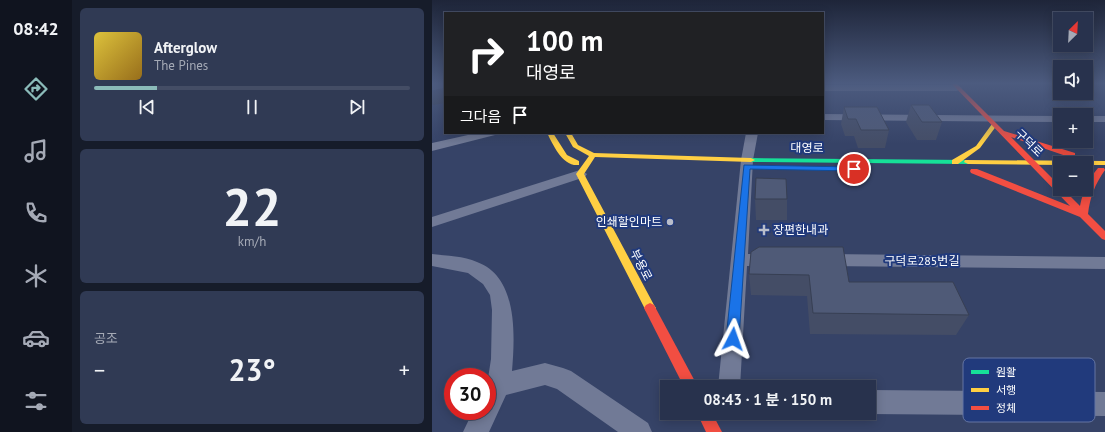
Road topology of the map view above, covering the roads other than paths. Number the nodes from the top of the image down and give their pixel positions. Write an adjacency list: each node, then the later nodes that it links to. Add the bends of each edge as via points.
1 (972, 103): 6 (main road, 구덕로)
2 (824, 118): 6 (street)
3 (1053, 119): 6 (street)
4 (1093, 119): 5 (street)
5 (1105, 119)
6 (991, 122): 7 (main road, 구덕로); 14 (main road, via 981,145 974,152)
7 (1001, 132): 15 (main road, 구덕로); 19 (main road)
8 (487, 134): 12 (street)
9 (551, 134): 20 (main road, via 564,156)
10 (569, 134): 13 (main road, 대영로, via 575,146)
11 (752, 134): 16 (street)
12 (432, 147)
13 (593, 155): 16 (main road, 대영로); 20 (main road)
14 (955, 162): 15 (main road, 대영로); 16 (main road, 대영로)
15 (1032, 162): 19 (main road, 대영로); 23 (main road, 구덕로)
16 (747, 163): 18 (main road, 대영로); 22 (main road, 대영로); 29 (street)
17 (600, 165): 20 (main road)
18 (643, 166)
19 (1103, 167): 21 (main road); 25 (main road, via 1086,191)
20 (584, 169): 26 (street); 33 (main road, 부용로)
21 (1093, 169)
22 (974, 171): 23 (main road, 대영로); 25 (main road)
23 (1042, 172): 24 (main road, 대영로); 25 (main road, 구덕로)
24 (1053, 172)
25 (1083, 215): 27 (main road, 구덕로)
26 (432, 222)
27 (1105, 237)
28 (432, 260): 35 (street, via 473,267 489,279 499,293 502,323)
29 (739, 260): 30 (street); 34 (street)
30 (786, 260)
31 (810, 260): 32 (street, 구덕로285번길)
32 (1105, 263)
33 (688, 380)
34 (730, 380)
35 (499, 385): 36 (street); 45 (street, via 545,374 563,379)
36 (496, 391)
37 (876, 402): 38 (street)
38 (963, 403)
39 (1095, 404): 40 (street)
40 (1105, 404)
41 (482, 420): 44 (street)
42 (708, 420): 46 (main road)
43 (721, 420): 47 (street)
44 (476, 432)
45 (639, 432)
46 (714, 432)
47 (717, 432)

